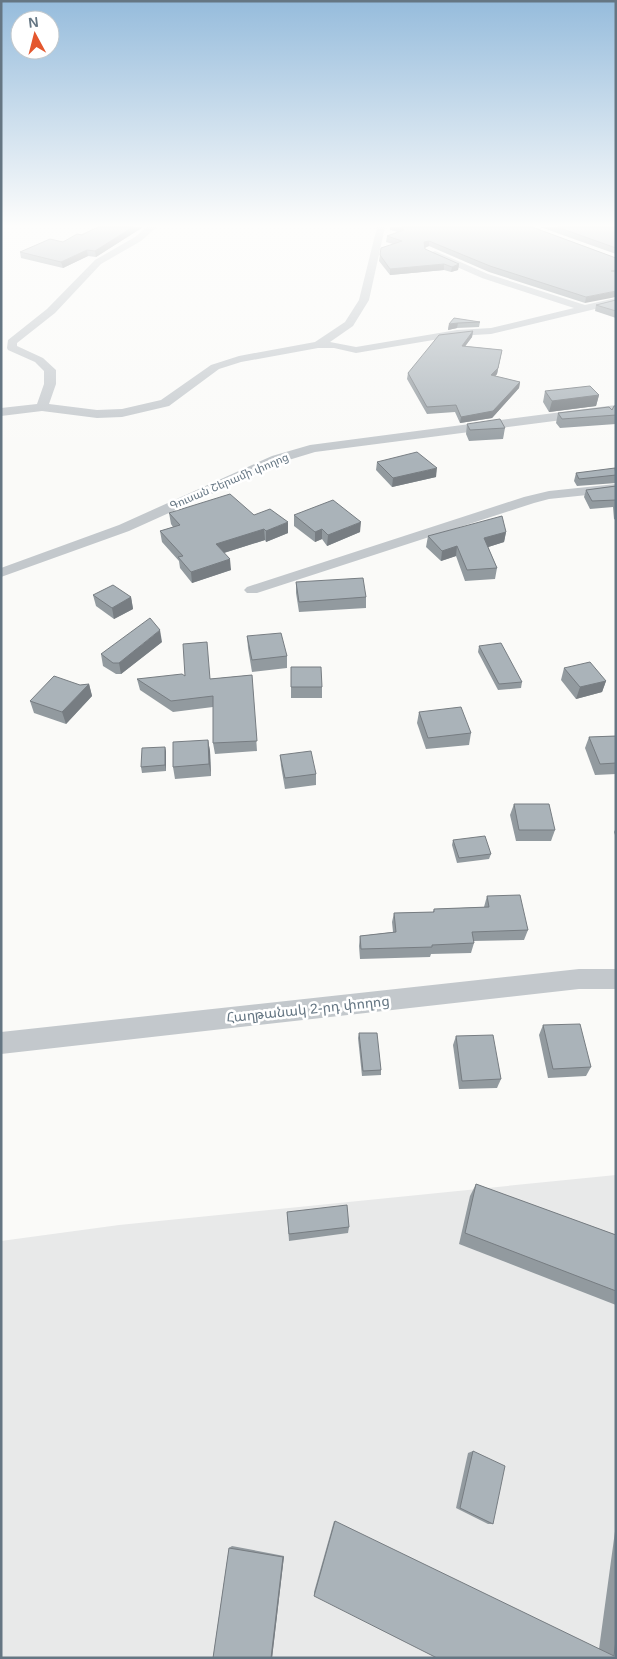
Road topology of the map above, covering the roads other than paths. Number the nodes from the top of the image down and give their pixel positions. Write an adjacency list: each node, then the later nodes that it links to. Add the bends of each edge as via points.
1 (57, 304): 7 (street, via 12,342 12,348 39,360 50,370 50,384)
2 (361, 304): 6 (street, via 349,324)
3 (572, 304): 5 (street)
4 (603, 304): 5 (street)
5 (583, 308): 6 (street, via 492,331 356,350)
6 (318, 345): 7 (street, via 239,359 215,367 165,403 142,410 97,414)
7 (42, 407): 9 (street)
8 (616, 409): 11 (street, Գուսան Շերամի փողոց, via 314,448 277,459 124,528)
9 (1, 412)
10 (616, 488): 12 (street, via 529,500)
11 (1, 573)
12 (252, 590)
13 (616, 979): 14 (street, Հաղթանակ 2-րդ փողոց, via 569,980)
14 (1, 1043)

